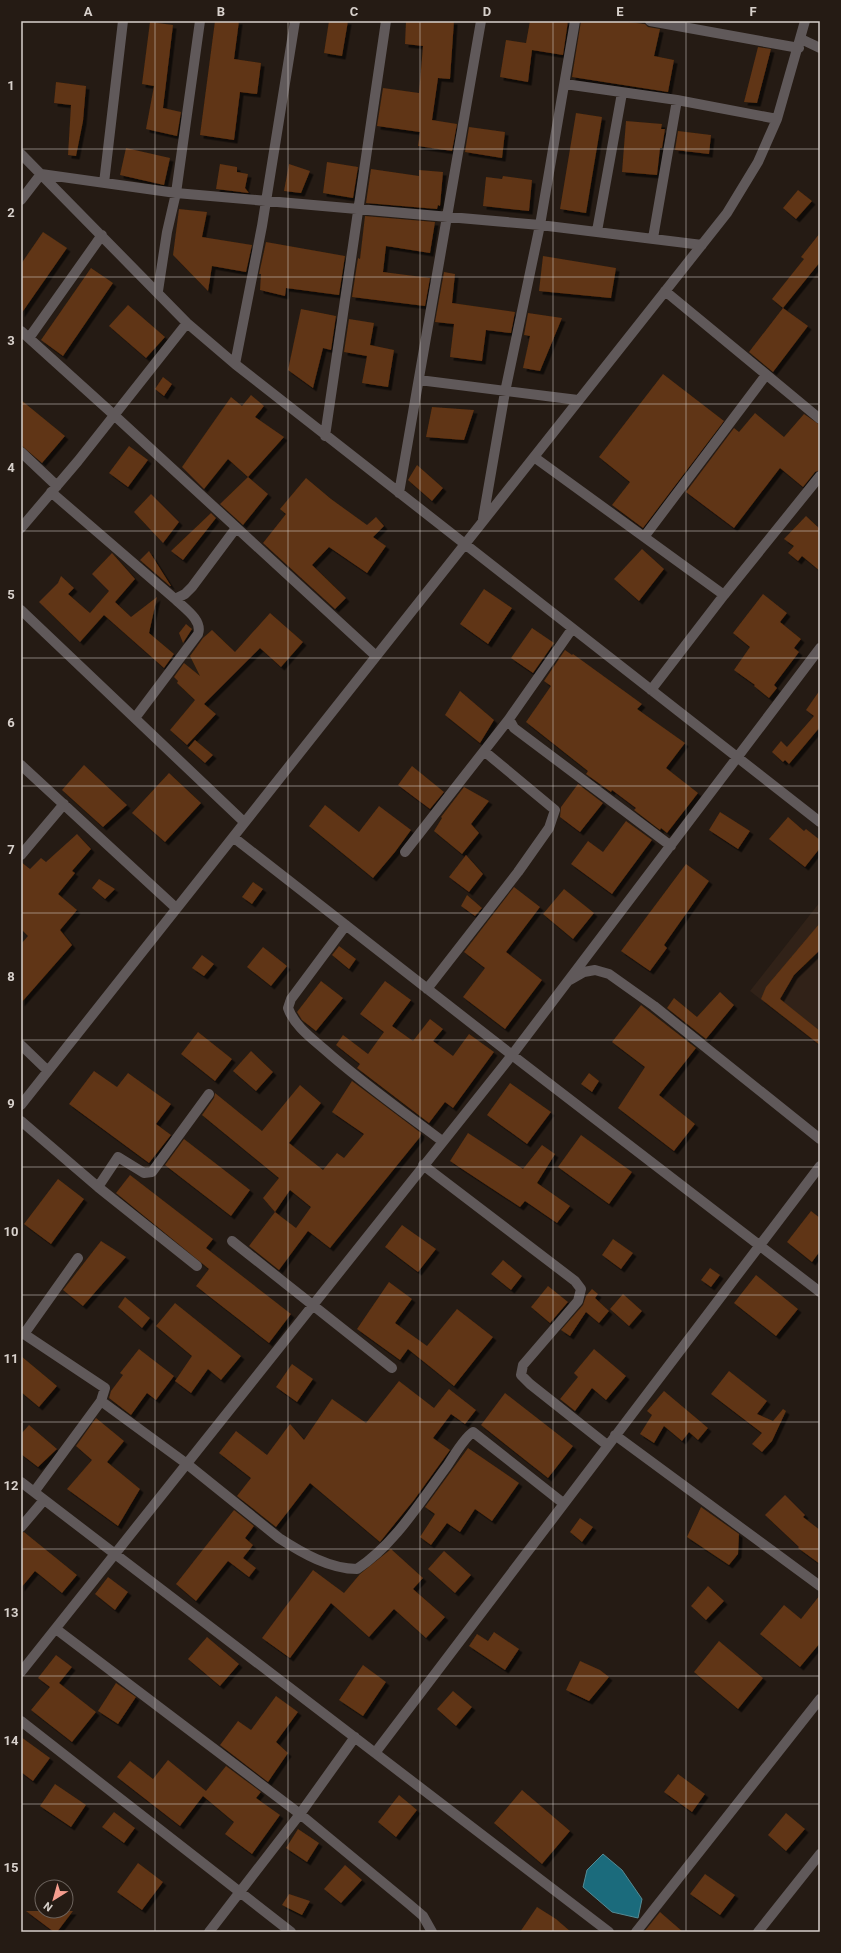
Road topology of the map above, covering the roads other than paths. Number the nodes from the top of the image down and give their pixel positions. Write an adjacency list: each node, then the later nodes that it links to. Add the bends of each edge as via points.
1 (123, 21): 17 (street)
2 (200, 21): 18 (street)
3 (295, 21): 20 (street)
4 (386, 21): 21 (street)
5 (481, 21): 22 (street)
6 (575, 21): 11 (street)
7 (650, 21): 9 (street)
8 (805, 21): 9 (street)
9 (800, 43): 10 (street); 14 (street)
10 (820, 48)
11 (565, 84): 12 (street); 23 (street)
12 (622, 93): 13 (street); 24 (street)
13 (677, 100): 14 (street); 26 (street)
14 (777, 119): 27 (street, via 758,162)
15 (21, 154): 16 (street)
16 (41, 174): 17 (street); 19 (street); 25 (street)
17 (104, 183): 18 (street)
18 (176, 193): 20 (street); 28 (street, via 166,232)
19 (21, 200)
20 (266, 202): 21 (street); 32 (street)
21 (359, 209): 22 (street); 39 (street)
22 (447, 216): 23 (street); 34 (street)
23 (540, 225): 24 (street); 35 (street)
24 (597, 230): 26 (street)
25 (102, 235): 28 (street); 31 (street)
26 (653, 238): 27 (street)
27 (702, 245): 29 (street)
28 (158, 291): 30 (street)
29 (665, 292): 33 (street); 36 (street)
30 (187, 323): 32 (street); 37 (street)
31 (25, 335): 37 (street)
32 (235, 364): 39 (street)
33 (766, 375): 38 (street); 48 (street)
34 (419, 380): 35 (street); 44 (street)
35 (505, 392): 36 (street); 45 (street)
36 (578, 400): 41 (street)
37 (114, 415): 43 (street); 47 (street)
38 (820, 419)
39 (325, 436): 44 (street)
40 (21, 452): 43 (street)
41 (534, 457): 45 (street); 48 (street)
42 (820, 476): 50 (street)
43 (54, 489): 46 (street); 51 (street)
44 (399, 493): 49 (street)
45 (482, 521): 49 (street)
46 (21, 528)
47 (236, 528): 51 (street, via 192,587); 55 (street)
48 (644, 537): 50 (street)
49 (465, 544): 53 (street); 55 (street)
50 (724, 595): 56 (street)
51 (175, 599): 57 (street, via 198,622 198,634)
52 (21, 610): 57 (street)
53 (572, 629): 56 (street); 58 (street)
54 (820, 648): 60 (street)
55 (376, 656): 63 (street)
56 (651, 690): 60 (street)
57 (135, 718): 63 (street)
58 (509, 719): 59 (street); 66 (street, via 514,728)
59 (484, 751): 67 (street); 72 (street, via 555,810 549,828 518,872)
60 (737, 758): 64 (street); 66 (street)
61 (22, 770): 62 (street)
62 (64, 804): 68 (street); 69 (street)
63 (244, 822): 65 (street)
64 (820, 822)
65 (233, 836): 69 (street); 70 (street)
66 (671, 846): 71 (street)
67 (405, 852)
68 (21, 855)
69 (176, 908): 75 (street)
70 (346, 925): 72 (street); 80 (street, via 291,999 288,1008 291,1016 307,1034 351,1073)
71 (563, 986): 74 (street); 79 (street, via 584,972 595,970 609,974 654,1006)
72 (427, 989): 74 (street)
73 (21, 1045): 75 (street)
74 (512, 1055): 80 (street); 85 (street)
75 (48, 1071): 77 (street)
76 (209, 1094): 83 (street, via 152,1172 144,1173 118,1157)
77 (21, 1105)
78 (21, 1120): 83 (street)
79 (820, 1139)
80 (442, 1141): 81 (street)
81 (423, 1165): 89 (street); 94 (street, via 575,1281 581,1289 578,1301 523,1365 521,1375)
82 (820, 1166): 85 (street)
83 (98, 1187): 87 (street)
84 (232, 1241): 89 (street)
85 (760, 1245): 88 (street); 93 (street)
86 (78, 1258): 90 (street)
87 (197, 1266)
88 (820, 1292)
89 (313, 1305): 91 (street); 95 (street)
90 (23, 1333): 92 (street, via 105,1388)
91 (392, 1368)
92 (101, 1401): 95 (street); 97 (street)
93 (615, 1435): 94 (street); 102 (street)
94 (607, 1446): 99 (street)
95 (187, 1464): 99 (street, via 280,1538 313,1556 346,1569 357,1569 368,1562 392,1538 473,1432); 101 (street)
96 (21, 1482): 97 (street)
97 (34, 1492): 98 (street)
98 (44, 1500): 100 (street); 101 (street)
99 (563, 1503): 108 (street)
100 (21, 1527)
101 (115, 1554): 103 (street); 107 (street)
102 (820, 1586)
103 (56, 1629): 104 (street); 109 (street)
104 (21, 1672)
105 (820, 1699): 116 (street)
106 (21, 1721): 111 (street)
107 (355, 1737): 108 (street); 109 (street)
108 (375, 1753): 115 (street)
109 (300, 1814): 111 (street); 114 (street, via 410,1904 423,1916)
110 (820, 1854): 117 (street)
111 (239, 1892): 112 (street); 113 (street)
112 (209, 1932)
113 (291, 1932)
114 (432, 1932)
115 (609, 1932)
116 (636, 1932)
117 (758, 1932)

